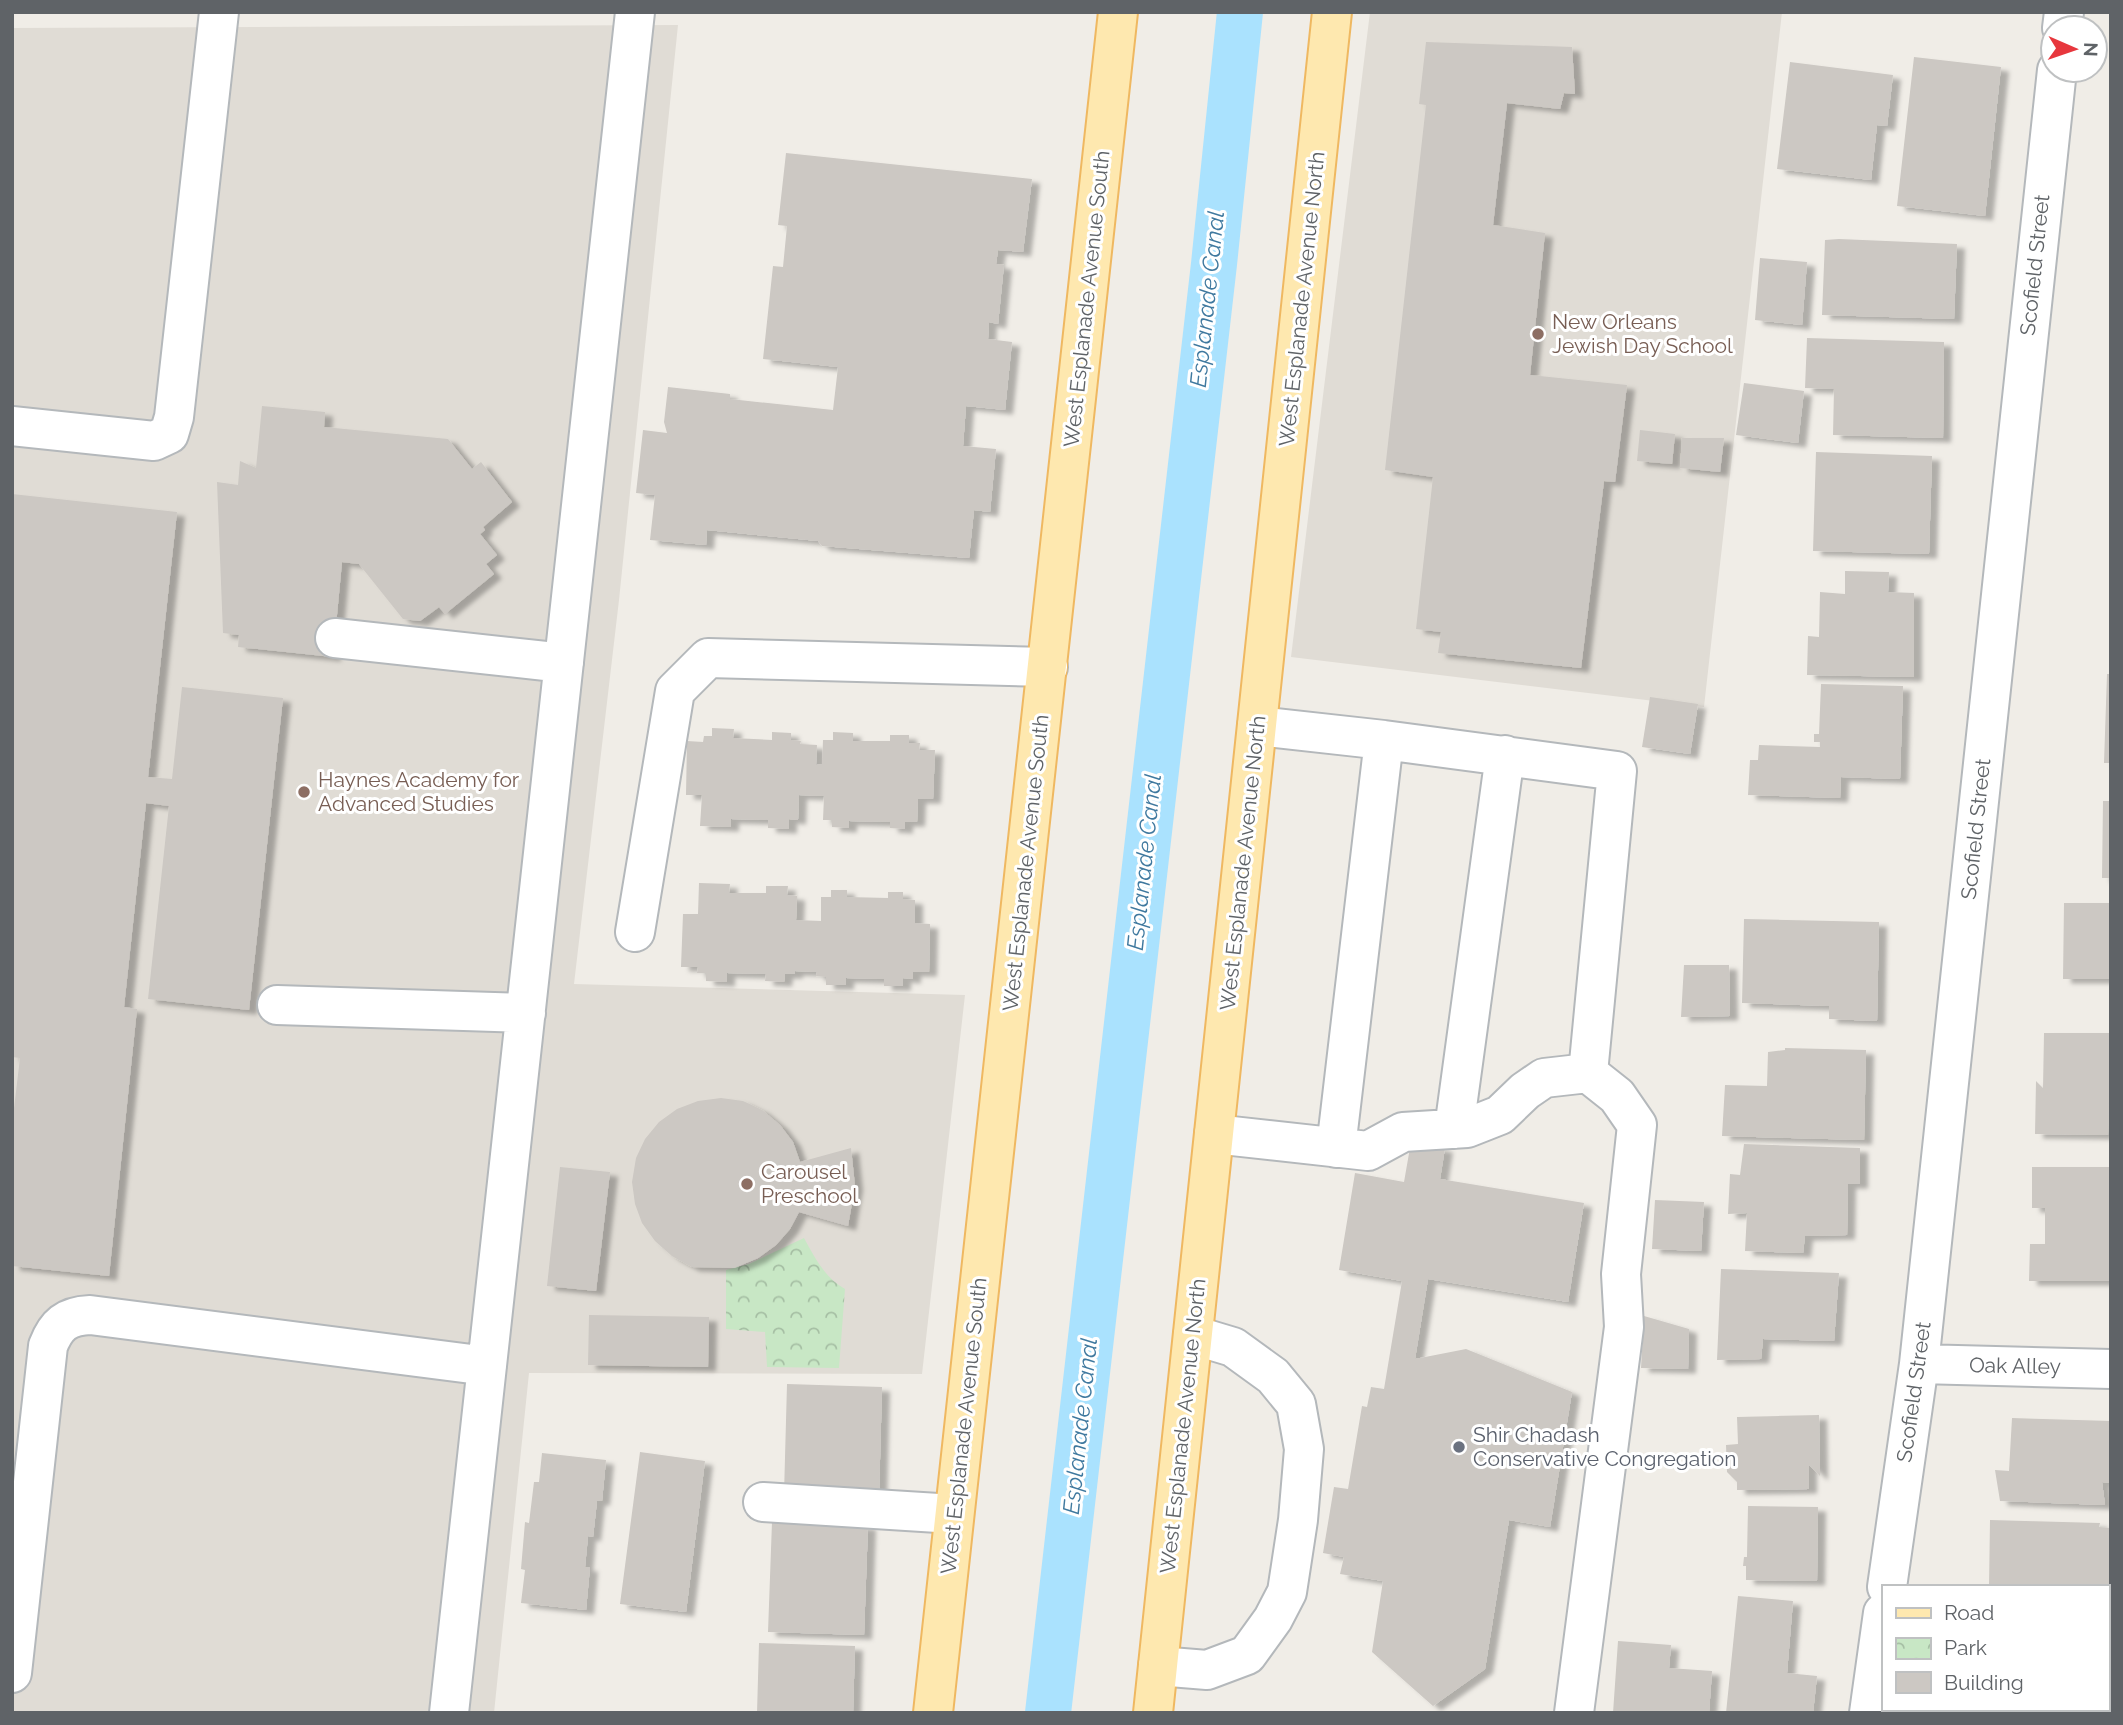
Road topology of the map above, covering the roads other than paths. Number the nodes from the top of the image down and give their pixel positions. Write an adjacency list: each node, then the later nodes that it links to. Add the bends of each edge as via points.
1 (219, 12): 6 (street, via 169,434 154,441)
2 (635, 12): 8 (street)
3 (1118, 12): 9 (main road, West Esplanade Avenue South)
4 (1332, 12): 10 (main road, West Esplanade Avenue North)
5 (2056, 84): 21 (street, Scofield Street)
6 (12, 426)
7 (335, 638): 8 (street)
8 (564, 663): 15 (street)
9 (1048, 667): 13 (street, via 708,658 675,691); 25 (main road, West Esplanade Avenue South)
10 (1257, 726): 11 (street); 18 (main road, West Esplanade Avenue North)
11 (1384, 740): 12 (street); 19 (street)
12 (1505, 755): 16 (street, via 1617,771); 17 (street)
13 (635, 933)
14 (277, 1004): 15 (street)
15 (526, 1013): 22 (street)
16 (1588, 1073): 17 (street, via 1544,1078 1500,1115); 33 (street, via 1617,1096 1637,1125 1621,1274 1624,1328)
17 (1454, 1129): 19 (street, via 1403,1132 1368,1151)
18 (1214, 1134): 19 (street); 20 (main road, West Esplanade Avenue North)
19 (1336, 1148)
20 (1193, 1335): 28 (main road, West Esplanade Avenue North); 28 (street, via 1233,1347 1273,1376 1296,1404 1304,1449 1298,1520 1287,1592 1247,1655 1207,1670)
21 (1919, 1364): 23 (street, Oak Alley); 26 (street, Scofield Street)
22 (487, 1366): 29 (street, via 90,1315 65,1319 48,1346); 30 (street)
23 (2111, 1369)
24 (763, 1502): 25 (street)
25 (954, 1514): 31 (main road, West Esplanade Avenue South)
26 (1887, 1585)
27 (1882, 1620): 34 (street)
28 (1158, 1665): 32 (main road, West Esplanade Avenue North)
29 (12, 1673)
30 (449, 1713)
31 (933, 1713)
32 (1153, 1713)
33 (1574, 1713)
34 (1869, 1713)

